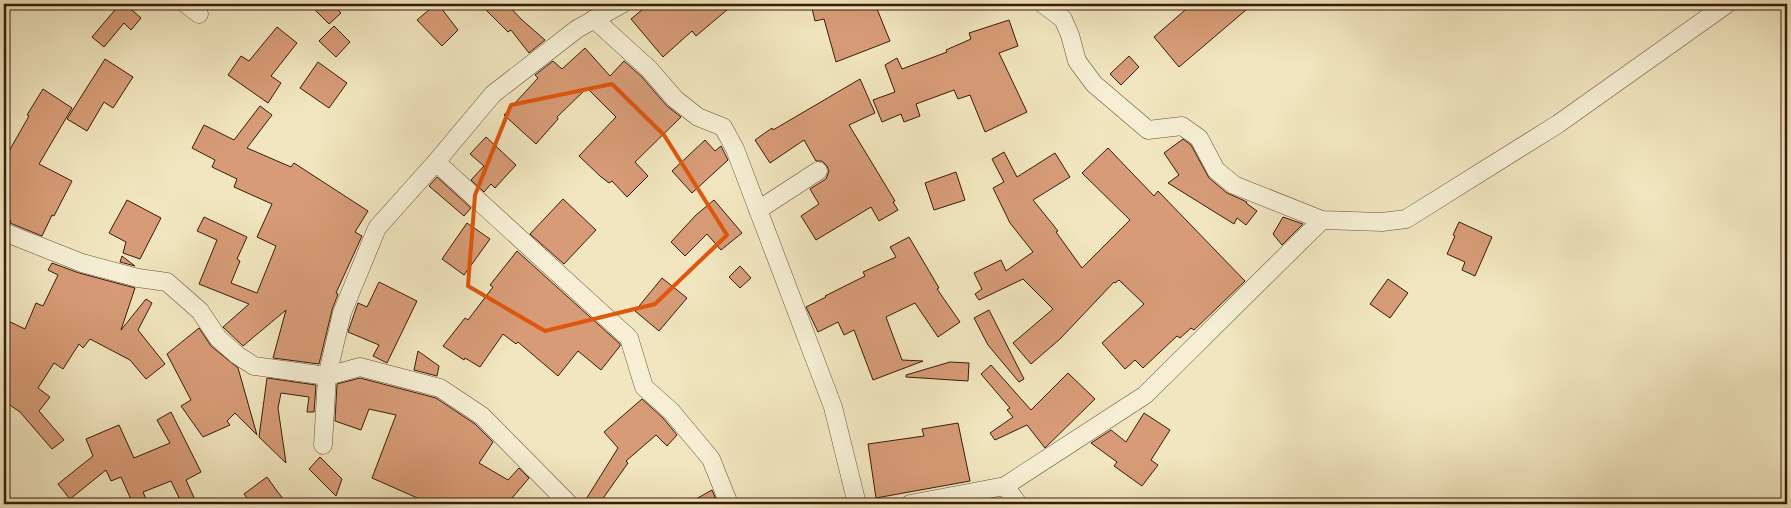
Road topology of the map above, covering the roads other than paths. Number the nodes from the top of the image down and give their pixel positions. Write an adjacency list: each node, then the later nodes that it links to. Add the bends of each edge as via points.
1 (622, 4): 4 (street)
2 (1043, 4): 8 (street, via 1063,19 1077,61 1094,84 1148,130 1182,126 1199,138 1216,170 1234,185)
3 (1727, 4): 8 (street, via 1558,124 1406,219 1382,222)
4 (594, 19): 5 (street, via 577,28 493,94); 7 (street, via 649,69 675,99 698,117 723,127 736,149)
5 (436, 162): 10 (street, via 377,228 342,313); 14 (street, via 630,338 644,387 671,412 711,459)
6 (818, 171): 7 (street)
7 (758, 210): 15 (street, via 834,407)
8 (1322, 220): 12 (street, via 1145,395)
9 (4, 232): 10 (street, via 82,263 167,282 200,311 218,338 237,356 254,366)
10 (327, 376): 11 (street); 13 (street, via 360,367 440,388 482,416)
11 (323, 445)
12 (1005, 486): 16 (street); 17 (street)
13 (569, 504)
14 (729, 504)
15 (857, 504)
16 (910, 504)
17 (1018, 504)

